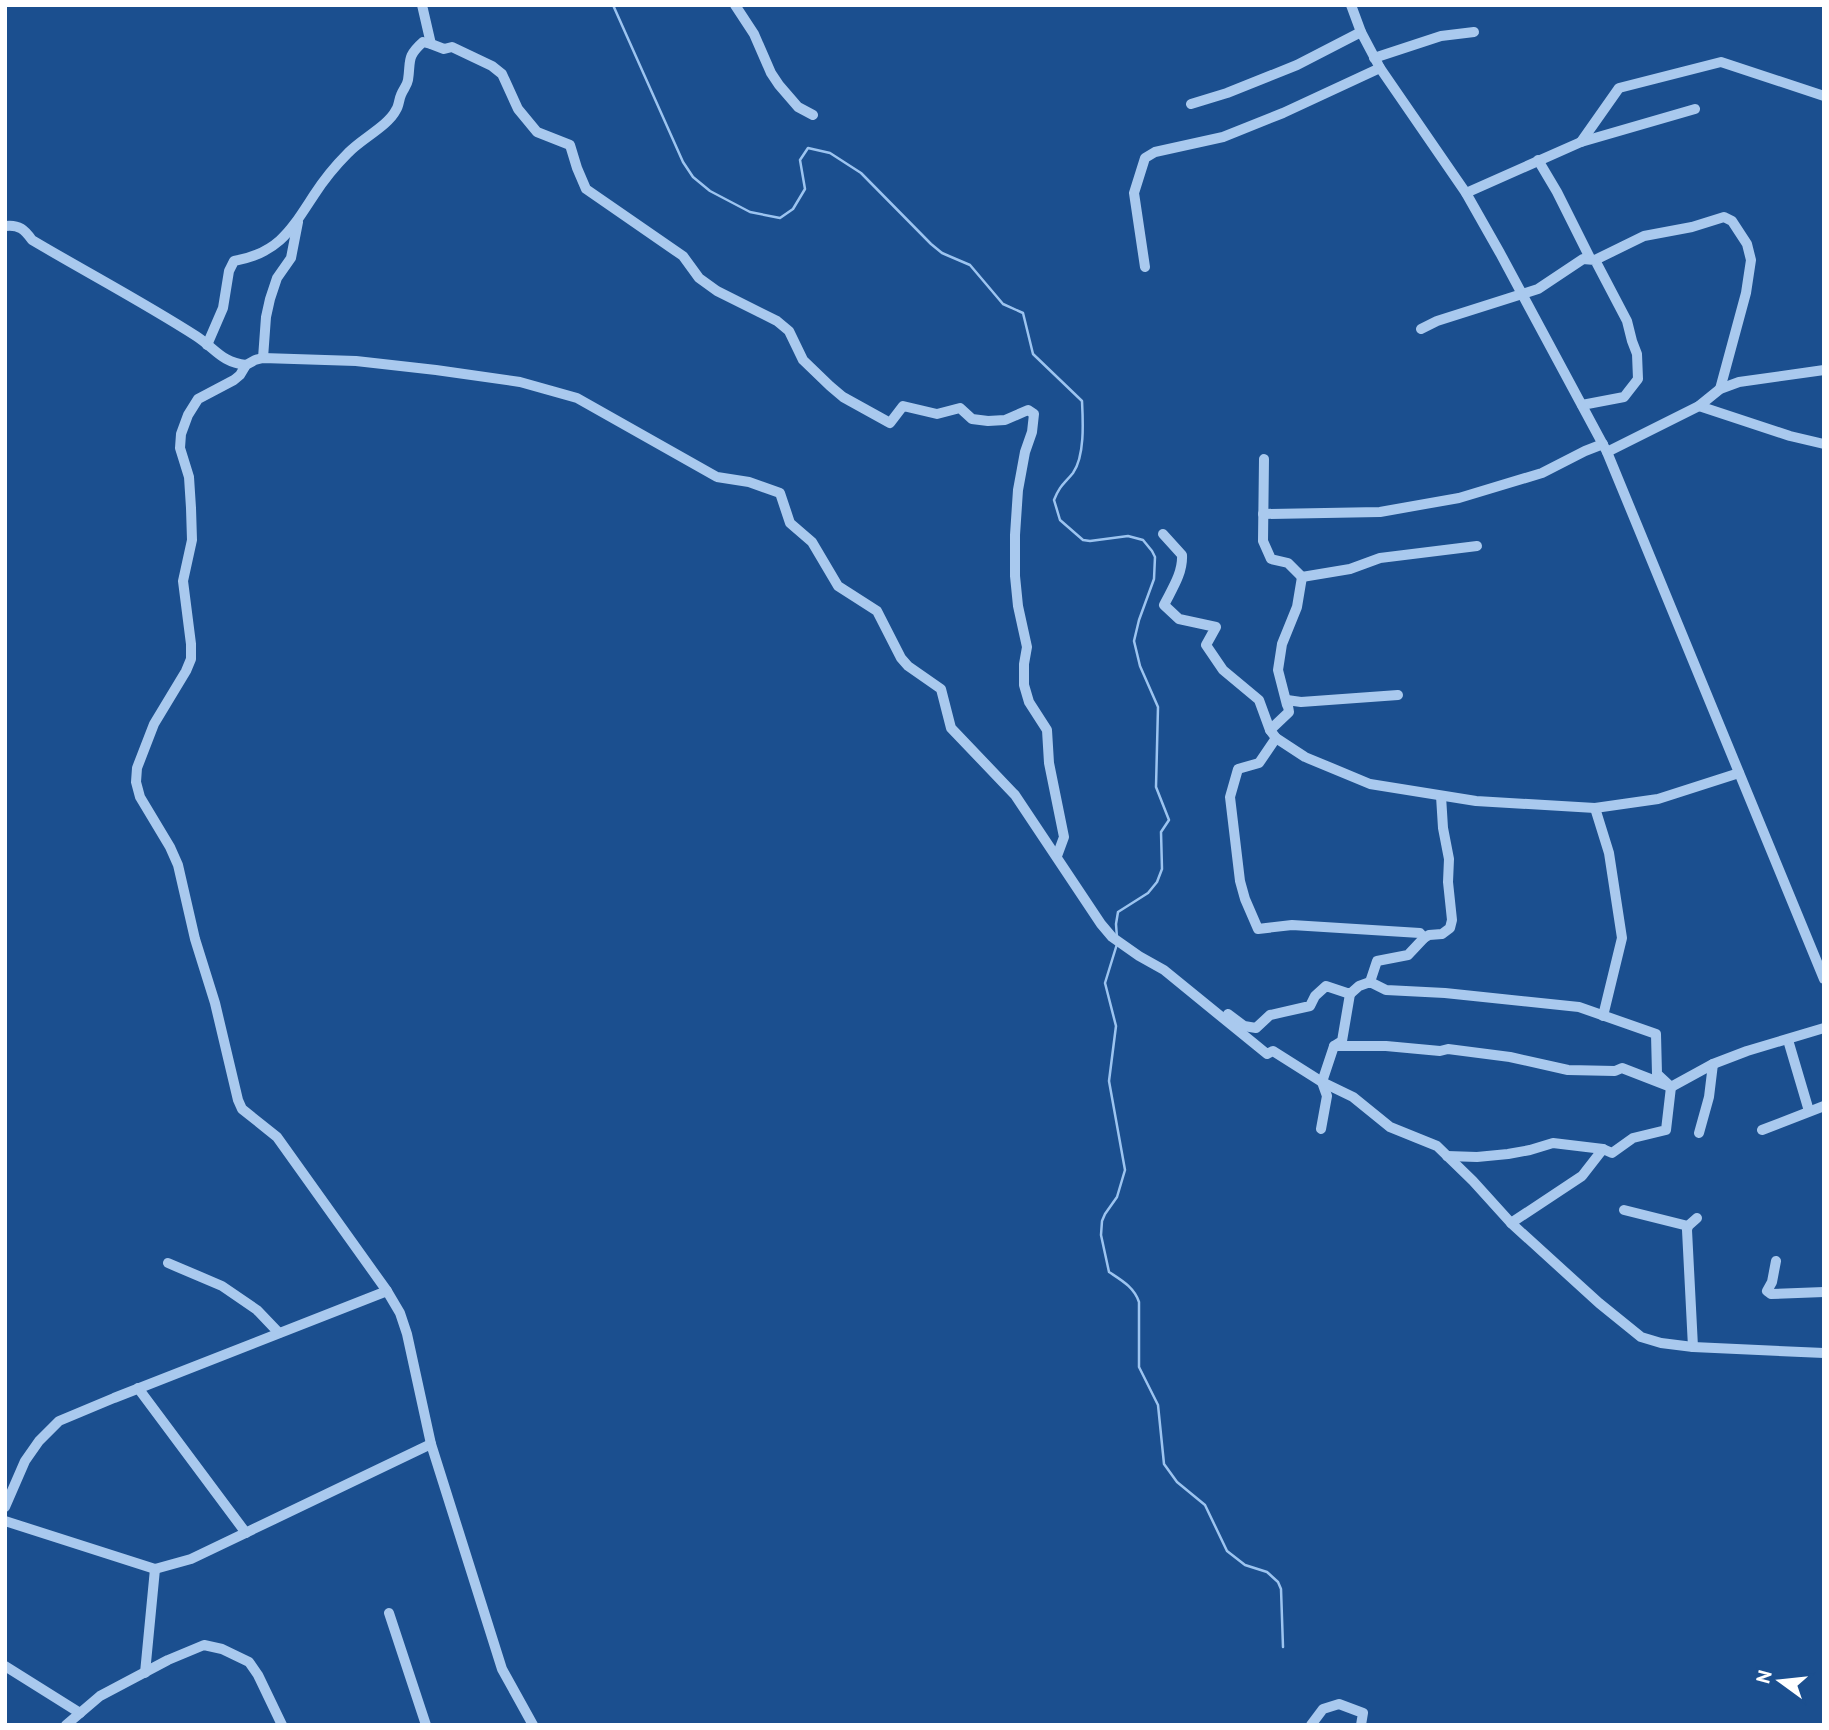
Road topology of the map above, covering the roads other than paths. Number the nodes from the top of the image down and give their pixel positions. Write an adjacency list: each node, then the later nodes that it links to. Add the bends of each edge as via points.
1 (422, 5): 6 (street)
2 (735, 5): 12 (street, via 779,85 798,107)
3 (1351, 5): 4 (street)
4 (1361, 32): 7 (street); 10 (street, via 1297,65)
5 (1474, 32): 7 (street, via 1441,36)
6 (431, 44): 16 (street, via 423,42 408,62 408,83 396,111 348,153); 42 (street, via 452,47 492,66 537,132 570,145 586,189 683,256 698,278 777,321 789,331 803,360 843,397 890,423 903,406 937,414 960,408 972,419 988,421 1005,420 1028,410 1034,415 1018,489 1015,576 1027,647 1024,685 1047,730 1064,837)
7 (1374, 58): 8 (street)
8 (1380, 68): 15 (street); 19 (street, via 1242,130 1146,158 1134,193)
9 (1824, 96): 13 (street, via 1721,62 1619,88)
10 (1191, 104)
11 (1695, 109): 13 (street)
12 (813, 115)
13 (1581, 142): 14 (street)
14 (1538, 160): 15 (street); 18 (street)
15 (1466, 193): 20 (street)
16 (298, 221): 22 (street, via 266,252 234,261 223,308); 23 (street, via 291,258 270,299)
17 (5, 226): 22 (street, via 25,230 32,240)
18 (1592, 259): 20 (street, via 1583,259 1538,289); 26 (street, via 1644,236 1724,217 1732,221 1751,260); 27 (street, via 1627,321 1637,354 1638,379 1624,397)
19 (1145, 267)
20 (1521, 293): 21 (street); 27 (street)
21 (1421, 329)
22 (207, 345): 24 (street, via 232,363)
23 (263, 358): 24 (street); 42 (street, via 356,361 520,382 577,398 718,477 780,493 790,523 812,542 838,586 877,611 901,658 941,689 951,728 1015,795)
24 (246, 365): 68 (street, via 234,380 198,399 181,434 191,508 183,590 191,659 155,724 136,782 178,866 242,1109 277,1137)
25 (1824, 370): 26 (street)
26 (1720, 389): 28 (street)
27 (1582, 405): 30 (street)
28 (1699, 406): 29 (street); 30 (street)
29 (1824, 444)
30 (1605, 448): 32 (street, via 1585,451 1542,473 1459,498 1380,512); 39 (street)
31 (1264, 459): 32 (street)
32 (1263, 514): 35 (street, via 1263,541 1271,559 1288,563)
33 (1163, 534): 38 (street, via 1182,555 1164,605 1179,619 1216,627 1206,645 1223,670 1259,700)
34 (1477, 546): 35 (street, via 1380,558 1350,569)
35 (1302, 577): 37 (street, via 1278,670)
36 (1398, 695): 37 (street, via 1287,700)
37 (1289, 712): 38 (street)
38 (1273, 734): 40 (street, via 1305,757 1370,784); 43 (street, via 1259,763 1238,769 1230,797 1240,881 1258,929 1292,925 1420,933)
39 (1739, 773): 41 (street, via 1658,799); 44 (street)
40 (1441, 796): 41 (street); 43 (street, via 1452,920 1448,931)
41 (1595, 808): 48 (street, via 1609,853 1622,938)
42 (1057, 856): 47 (street, via 1112,937)
43 (1424, 938): 45 (street, via 1408,956 1377,961)
44 (1824, 979)
45 (1370, 982): 46 (street); 48 (street, via 1386,990 1579,1007)
46 (1350, 994): 47 (street, via 1326,986 1310,1006 1270,1015 1256,1028); 51 (street, via 1342,1041)
47 (1206, 1004): 53 (street, via 1267,1054 1273,1051)
48 (1602, 1016): 54 (street, via 1656,1034 1657,1074)
49 (1824, 1028): 50 (street)
50 (1788, 1040): 52 (street); 56 (street)
51 (1334, 1046): 53 (street); 54 (street, via 1448,1049 1510,1056 1569,1070 1622,1068)
52 (1713, 1064): 54 (street); 59 (street)
53 (1322, 1082): 57 (street, via 1327,1096); 61 (street, via 1353,1097 1390,1127 1437,1146)
54 (1671, 1087): 60 (street, via 1666,1130 1633,1138 1612,1153)
55 (1824, 1105): 56 (street)
56 (1809, 1111): 58 (street)
57 (1321, 1129)
58 (1762, 1130)
59 (1699, 1133)
60 (1603, 1149): 61 (street, via 1553,1143 1508,1154); 64 (street, via 1582,1176)
61 (1447, 1156): 64 (street)
62 (1624, 1210): 65 (street)
63 (1697, 1217): 65 (street)
64 (1511, 1223): 71 (street, via 1641,1337)
65 (1688, 1227): 71 (street)
66 (1776, 1261): 69 (street, via 1767,1291 1771,1294)
67 (168, 1263): 70 (street, via 222,1286 257,1310)
68 (387, 1291): 70 (street); 74 (street, via 407,1334)
69 (1824, 1292)
70 (279, 1333): 73 (street)
71 (1693, 1347): 72 (street)
72 (1824, 1353)
73 (138, 1388): 75 (street, via 59,1421 25,1461); 77 (street)
74 (431, 1444): 77 (street); 86 (street, via 502,1669)
75 (5, 1507)
76 (5, 1521): 78 (street)
77 (246, 1533): 78 (street, via 191,1559)
78 (155, 1569): 81 (street)
79 (389, 1613): 85 (street)
80 (5, 1666): 82 (street)
81 (145, 1672): 82 (street, via 100,1696); 84 (street, via 204,1645 222,1649 249,1662)
82 (80, 1713): 83 (street)
83 (66, 1725)
84 (282, 1725)
85 (426, 1725)
86 (533, 1725)
87 (1311, 1725): 88 (street, via 1323,1709 1339,1704 1363,1713)
88 (1360, 1725)

